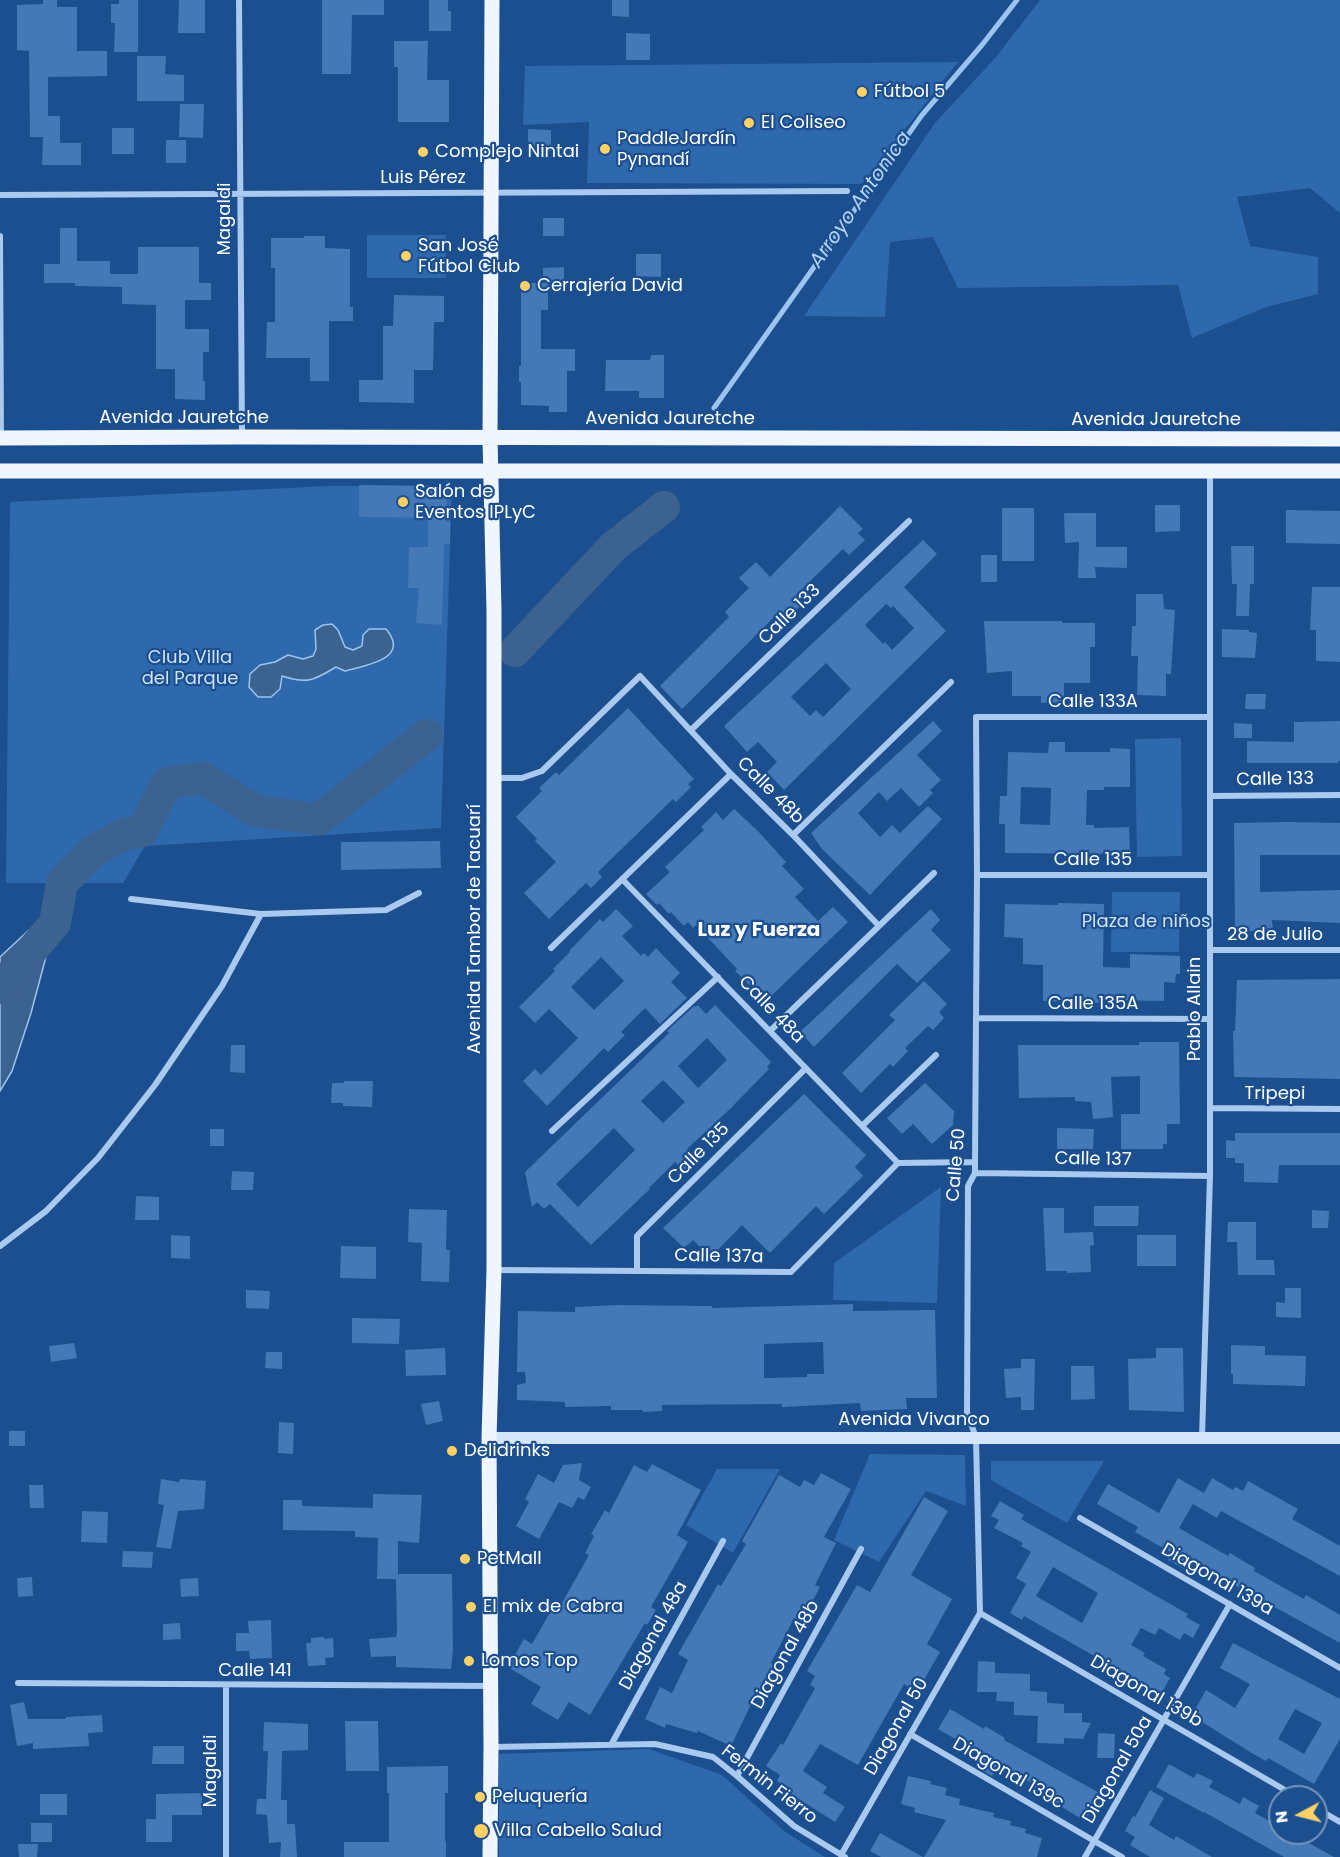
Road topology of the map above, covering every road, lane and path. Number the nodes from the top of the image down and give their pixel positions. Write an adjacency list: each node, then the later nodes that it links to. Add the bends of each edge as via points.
1 (239, 0): 5 (street, Magaldi)
2 (492, 0): 4 (main road, Avenida Tambor de Tacuarí)
3 (847, 190): 4 (street, Luis Pérez)
4 (491, 192): 5 (street, Luis Pérez); 10 (main road, Avenida Tambor de Tacuarí)
5 (240, 194): 6 (street, Luis Pérez); 8 (street, Magaldi)
6 (0, 195)
7 (0, 236): 9 (street)
8 (242, 437): 9 (main road, Avenida Jauretche); 10 (main road, Avenida Jauretche)
9 (1, 438)
10 (490, 438): 11 (main road, Avenida Jauretche); 15 (main road, Avenida Tambor de Tacuarí)
11 (1340, 439)
12 (0, 471): 15 (main road)
13 (1210, 471): 14 (main road); 15 (main road); 19 (street, Pablo Allain)
14 (1340, 471)
15 (491, 472): 22 (main road, Avenida Tambor de Tacuarí)
16 (909, 521): 20 (street, Calle 133)
17 (951, 682): 25 (street)
18 (976, 717): 19 (street, Calle 133A); 27 (street, Calle 50)
19 (1210, 717): 24 (street, Pablo Allain)
20 (691, 730): 21 (street, Calle 48b); 22 (street, Calle 48b, via 640,676 542,771 522,778)
21 (731, 774): 25 (street, Calle 48b); 29 (street)
22 (494, 778): 52 (main road, Avenida Tambor de Tacuarí)
23 (1340, 795): 24 (street, Calle 133)
24 (1210, 796): 28 (street, Pablo Allain)
25 (793, 835): 33 (street, Calle 48b)
26 (934, 873): 33 (street)
27 (977, 875): 28 (street, Calle 135); 38 (street, Calle 50)
28 (1210, 875): 35 (street, Pablo Allain)
29 (622, 879): 34 (street); 37 (street, Calle 48a)
30 (419, 893): 32 (street, via 386,910)
31 (131, 899): 32 (street)
32 (261, 914): 51 (street, via 222,986 155,1085 98,1158 46,1211)
33 (879, 926): 40 (street)
34 (551, 948)
35 (1210, 950): 36 (street, 28 de Julio); 39 (street, Pablo Allain)
36 (1340, 950)
37 (718, 976): 40 (street, Calle 48a); 46 (street)
38 (976, 1018): 39 (street, Calle 135A); 47 (street, Calle 50)
39 (1210, 1019): 43 (street, Pablo Allain)
40 (770, 1031): 42 (street, Calle 48a)
41 (936, 1055): 45 (street)
42 (806, 1068): 45 (street, Calle 48a); 53 (street, Calle 135, via 637,1236)
43 (1210, 1108): 44 (street, Tripepi); 50 (street, Pablo Allain)
44 (1340, 1109)
45 (862, 1126): 48 (street, Calle 48a)
46 (552, 1131)
47 (975, 1162): 48 (street); 49 (street, Calle 50)
48 (898, 1163): 53 (street, Calle 137a, via 791,1272)
49 (975, 1173): 50 (street, Calle 137); 55 (street, Calle 50, via 968,1186 967,1412)
50 (1210, 1176): 56 (street, Pablo Allain)
51 (0, 1246)
52 (494, 1270): 53 (street, Calle 137a); 54 (main road, Avenida Tambor de Tacuarí)
53 (637, 1271)
54 (489, 1438): 55 (main road, Avenida Vivanco); 66 (main road, Avenida Tambor de Tacuarí)
55 (976, 1438): 56 (main road, Avenida Vivanco); 62 (street, Calle 50)
56 (1202, 1438): 57 (main road, Avenida Vivanco)
57 (1340, 1438)
58 (1080, 1518): 61 (street, Diagonal 139a)
59 (723, 1541): 69 (street, Diagonal 48a)
60 (861, 1549): 71 (street, Diagonal 48b)
61 (1230, 1604): 63 (street, Diagonal 139a); 67 (street, Diagonal 50a)
62 (980, 1613): 67 (street, Diagonal 139b); 68 (street, Diagonal 50)
63 (1340, 1668)
64 (18, 1683): 65 (street, Calle 141)
65 (226, 1686): 66 (street, Calle 141); 75 (street, Magaldi)
66 (491, 1686): 70 (main road, Avenida Tambor de Tacuarí)
67 (1164, 1720): 72 (street, Diagonal 139b); 73 (street, Diagonal 50a)
68 (910, 1734): 73 (street, Diagonal 139c); 74 (street, Diagonal 50)
69 (611, 1745): 70 (street, Fermin Fierro); 71 (street, Fermin Fierro, via 655,1744 713,1757)
70 (491, 1747): 76 (main road, Avenida Tambor de Tacuarí)
71 (737, 1776): 74 (street, Fermin Fierro, via 794,1826)
72 (1276, 1785)
73 (1094, 1841): 77 (street, Diagonal 50a); 78 (street, Diagonal 139c)
74 (843, 1856)
75 (226, 1857)
76 (490, 1857)
77 (1085, 1857)
78 (1122, 1857)

